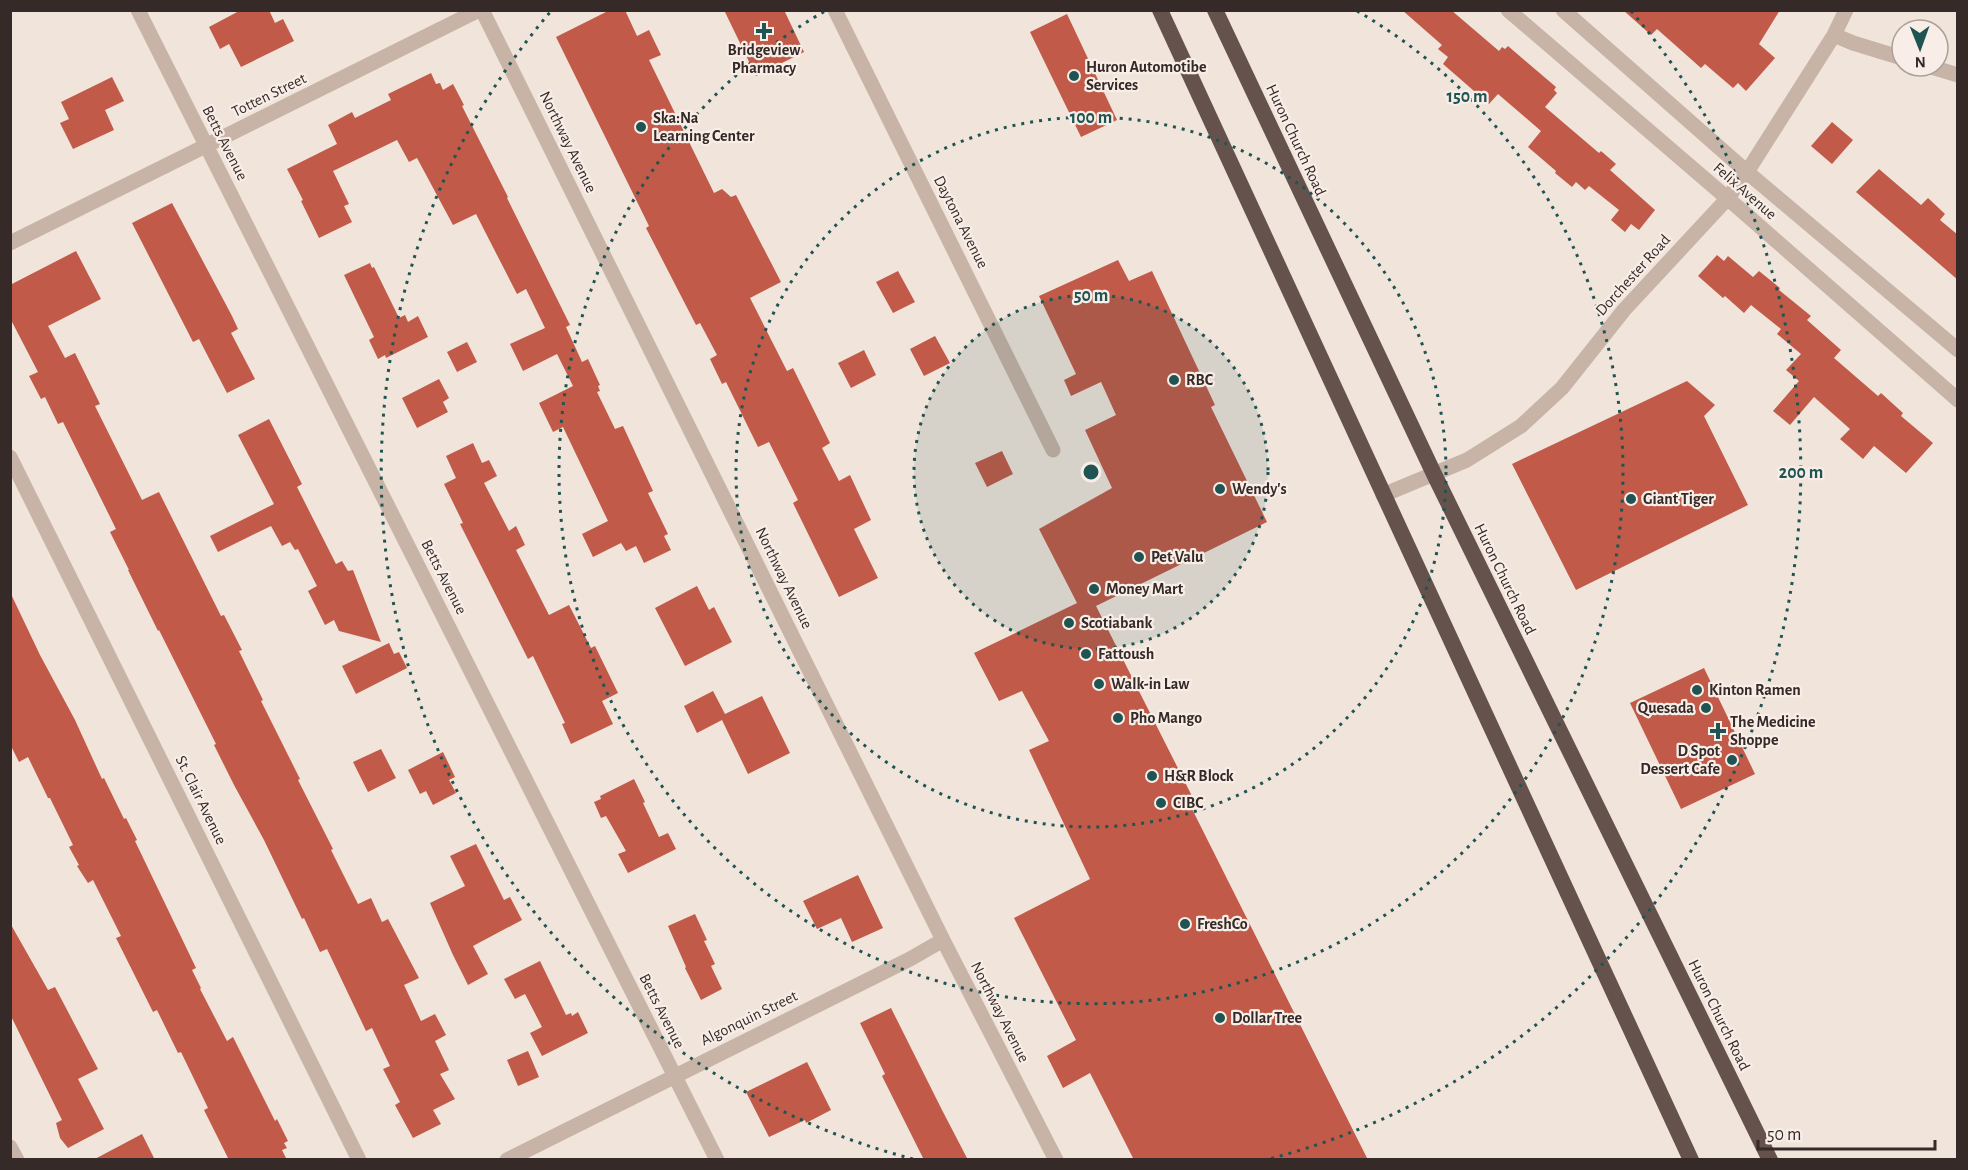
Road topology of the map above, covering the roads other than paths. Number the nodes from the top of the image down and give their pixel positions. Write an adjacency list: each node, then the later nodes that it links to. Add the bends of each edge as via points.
1 (138, 10): 11 (street, Betts Avenue)
2 (480, 10): 11 (street, Totten Street); 21 (street, Northway Avenue)
3 (835, 10): 17 (street, Daytona Avenue)
4 (1160, 10): 20 (highway)
5 (1215, 10): 19 (highway, Huron Church Road)
6 (1508, 10): 13 (street, Felix Avenue)
7 (1563, 10): 12 (street, Felix Avenue)
8 (1846, 10): 9 (street, Dorchester Road)
9 (1834, 34): 10 (street); 12 (street, Dorchester Road)
10 (1890, 54)
11 (206, 146): 14 (street, Totten Street); 22 (street, Betts Avenue)
12 (1747, 172): 13 (street, Dorchester Road); 15 (street, Felix Avenue)
13 (1727, 199): 16 (street, Felix Avenue); 19 (street, Dorchester Road, via 1624,310 1562,388 1521,426 1467,460)
14 (10, 243)
15 (1958, 350)
16 (1958, 400)
17 (1053, 450)
18 (10, 456): 25 (street, St. Clair Avenue)
19 (1434, 474): 20 (street, Dorchester Road); 30 (highway, Huron Church Road)
20 (1383, 495): 29 (highway)
21 (943, 940): 22 (street, Algonquin Street); 28 (street, Northway Avenue)
22 (675, 1076): 26 (street, Algonquin Street); 27 (street, Betts Avenue)
23 (10, 1147): 24 (street)
24 (16, 1160)
25 (359, 1160)
26 (507, 1160)
27 (717, 1160)
28 (1056, 1160)
29 (1691, 1160)
30 (1770, 1160)

